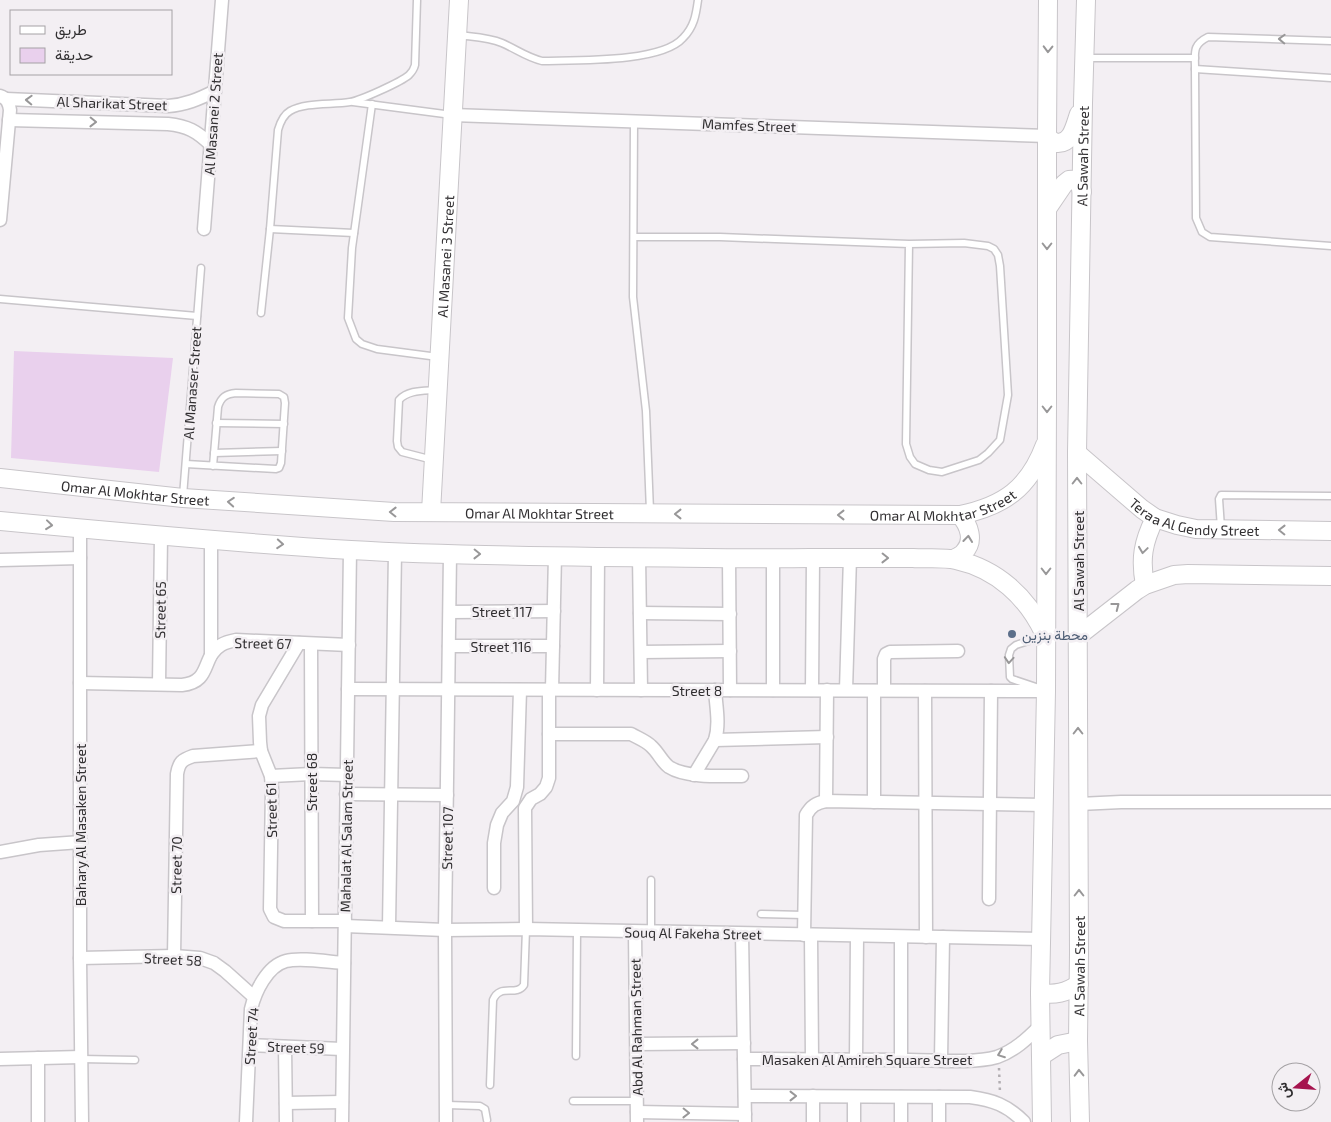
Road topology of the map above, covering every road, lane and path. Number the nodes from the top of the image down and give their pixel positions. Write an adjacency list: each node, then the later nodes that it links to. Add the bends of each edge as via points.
1 (222, 0): 13 (street, Al Masanei 2 Street)
2 (417, 0): 15 (lane, via 415,65 411,73)
3 (459, 0): 7 (main road, Al Masanei 3 Street)
4 (698, 0): 7 (lane, via 695,22 682,40 664,50 621,59 542,61 500,42)
5 (1048, 0): 21 (main road, one-way to 21)
6 (1086, 0): 9 (main road, Al Sawah Street)
7 (457, 35): 18 (main road, Al Masanei 3 Street)
8 (1331, 41): 10 (lane, one-way to 10, via 1208,37 1200,41)
9 (1084, 58): 10 (lane); 16 (main road, Al Sawah Street)
10 (1196, 58): 11 (lane)
11 (1195, 69): 12 (lane); 32 (lane, via 1196,218 1202,232 1210,237)
12 (1331, 78)
13 (215, 91): 14 (street, Al Sharikat Street, one-way to 14, via 192,102 168,106); 22 (street, Al Masanei 2 Street)
14 (3, 98): 19 (street, via 9,104)
15 (352, 102): 17 (lane); 28 (lane, via 304,106 285,115 278,130)
16 (1082, 103): 21 (main road, via 1069,138 1057,143); 24 (main road, Al Sawah Street)
17 (372, 104): 18 (lane); 29 (lane)
18 (452, 114): 20 (street, Mamfes Street); 37 (main road, Al Masanei 3 Street)
19 (10, 120): 22 (street, Al Sharikat Street, one-way to 22, via 180,125 191,129); 23 (street)
20 (634, 121): 21 (street, Mamfes Street); 30 (lane)
21 (1047, 136): 25 (main road)
22 (211, 145): 27 (street, Al Masanei 2 Street)
23 (2, 187): 26 (street)
24 (1082, 192): 25 (main road, via 1079,182 1066,182); 44 (main road, Al Sawah Street)
25 (1047, 209): 41 (main road, one-way to 41)
26 (0, 220)
27 (204, 229)
28 (270, 229): 29 (lane); 35 (lane)
29 (354, 233): 37 (lane, via 348,318 356,338 362,344 377,349)
30 (634, 237): 31 (lane); 52 (lane, via 633,297 646,411)
31 (909, 244): 31 (lane, via 906,444 915,464 942,472 980,460 1000,440 1008,395 1000,266 998,255 988,246)
32 (1331, 246)
33 (201, 268): 36 (lane, Al Manaser Street)
34 (0, 299): 36 (lane)
35 (261, 313)
36 (197, 316): 46 (lane, Al Manaser Street)
37 (439, 357): 38 (main road, Al Masanei 3 Street)
38 (437, 390): 45 (main road, Al Masanei 3 Street); 45 (lane, via 409,393 399,400 398,447 402,452)
39 (216, 423): 40 (lane); 40 (lane, via 220,401 230,393 236,393 282,395 285,400); 43 (lane)
40 (284, 424): 42 (lane)
41 (1047, 440): 53 (main road, Omar Al Mokhtar Street, via 1040,459 1015,491 998,503); 80 (main road, one-way to 80)
42 (282, 451): 43 (lane); 47 (lane, via 281,466 276,469)
43 (214, 453): 47 (lane)
44 (1077, 453): 54 (main road, Teraa Al Gendy Street); 81 (main road, Al Sawah Street, one-way to 44)
45 (433, 460): 51 (main road, Al Masanei 3 Street)
46 (186, 464): 47 (lane); 50 (lane, Al Manaser Street)
47 (213, 466)
48 (0, 478): 50 (main road, Omar Al Mokhtar Street)
49 (1331, 496): 57 (lane, via 1222,495 1218,499)
50 (183, 498): 51 (main road, Omar Al Mokhtar Street, one-way to 50, via 360,511)
51 (431, 512): 52 (main road, Omar Al Mokhtar Street)
52 (650, 514): 53 (main road, Omar Al Mokhtar Street, one-way to 52)
53 (960, 516): 72 (main road, one-way to 53, via 964,553 970,540 968,526)
54 (1155, 518): 57 (main road, Teraa Al Gendy Street, via 1196,529); 75 (main road, one-way to 75, via 1144,543 1142,572)
55 (0, 520): 56 (main road, one-way to 56)
56 (80, 528): 59 (main road); 69 (street, Bahary Al Masaken Street)
57 (1221, 529): 58 (main road, Teraa Al Gendy Street, one-way to 57)
58 (1331, 531)
59 (161, 536): 60 (main road); 91 (street, Street 65)
60 (211, 539): 61 (main road, one-way to 61); 89 (street)
61 (350, 550): 62 (main road); 83 (street, Mahalat Al Salam Street)
62 (395, 552): 63 (main road); 93 (street)
63 (450, 554): 64 (main road, one-way to 64); 76 (street, Street 107)
64 (555, 556): 65 (main road); 77 (street)
65 (598, 556): 66 (main road); 97 (street)
66 (639, 556): 67 (main road); 78 (street)
67 (729, 557): 70 (main road); 79 (street)
68 (850, 557): 71 (main road); 72 (main road, one-way to 72); 104 (street)
69 (80, 558): 73 (street); 90 (street, Bahary Al Masaken Street)
70 (773, 558): 71 (main road); 101 (street)
71 (813, 558): 102 (street)
72 (954, 559): 80 (main road, via 993,574 1010,586 1037,618)
73 (0, 560)
74 (1331, 576): 75 (main road, via 1188,574 1174,575)
75 (1145, 585): 81 (main road, one-way to 75)
76 (450, 612): 77 (street, Street 117); 84 (street, Street 107)
77 (554, 612): 85 (street)
78 (640, 613): 79 (street); 88 (street)
79 (730, 614): 86 (street)
80 (1046, 636): 108 (main road); 108 (lane, one-way to 108, via 1016,645 1009,655 1012,679)
81 (1078, 636): 126 (main road, Al Sawah Street, one-way to 81)
82 (305, 644): 83 (street, Street 67); 89 (street, Street 67, via 236,640 220,646); 112 (street, Street 61, via 262,706 259,716); 113 (street, Street 68)
83 (348, 645): 92 (street, Mahalat Al Salam Street)
84 (449, 646): 85 (street, Street 116); 94 (street, Street 107)
85 (553, 646): 96 (street)
86 (730, 651): 88 (street); 100 (street)
87 (958, 651): 105 (street, via 890,652 884,659)
88 (641, 652): 98 (street)
89 (211, 655): 91 (street, via 200,678 192,684)
90 (80, 683): 91 (street); 128 (street, Bahary Al Masaken Street)
91 (159, 684)
92 (348, 689): 93 (street, Street 8); 114 (street, Mahalat Al Salam Street)
93 (393, 689): 94 (street, Street 8); 119 (street)
94 (449, 690): 95 (street, Street 8); 120 (street, Street 107)
95 (520, 690): 96 (street, Street 8); 131 (street, via 518,787 513,801 496,824)
96 (551, 690): 97 (street, Street 8); 109 (street)
97 (597, 690): 98 (street, Street 8)
98 (641, 690): 99 (street, Street 8)
99 (715, 690): 100 (street, Street 8); 111 (street, via 717,728)
100 (730, 690): 101 (street, Street 8)
101 (773, 690): 102 (street, Street 8)
102 (812, 690): 103 (street, Street 8)
103 (828, 690): 104 (street, Street 8); 110 (street)
104 (846, 690): 105 (street, Street 8)
105 (879, 690): 106 (street, Street 8); 122 (street)
106 (925, 691): 107 (street, Street 8); 124 (street)
107 (991, 691): 108 (street, Street 8); 125 (street)
108 (1046, 691): 127 (main road)
109 (549, 734): 115 (street, via 631,734 651,746 668,766 680,773); 138 (street, via 549,778 546,787 525,808)
110 (827, 737): 111 (street); 121 (street)
111 (714, 740): 115 (street)
112 (261, 751): 116 (street, Street 61); 150 (street, Street 70, via 193,756 178,766)
113 (311, 774): 114 (street); 116 (street); 135 (street, Street 68)
114 (347, 774): 118 (street, Mahalat Al Salam Street)
115 (694, 774): 117 (street)
116 (271, 776): 135 (street, Street 61, via 270,909 274,917 284,921)
117 (742, 776)
118 (346, 794): 119 (street); 136 (street, Mahalat Al Salam Street)
119 (392, 794): 120 (street); 137 (street)
120 (447, 795): 139 (street, Street 107)
121 (826, 801): 122 (street); 134 (street, via 817,803 806,815)
122 (874, 802): 124 (street)
123 (1331, 802): 126 (street)
124 (925, 803): 125 (street); 147 (street)
125 (990, 804): 127 (street); 132 (street)
126 (1079, 804): 153 (main road, Al Sawah Street, one-way to 126)
127 (1044, 805): 149 (main road)
128 (81, 842): 129 (street); 151 (street, Bahary Al Masaken Street)
129 (0, 852)
130 (651, 880): 142 (lane)
131 (494, 888)
132 (989, 899)
133 (761, 914): 134 (lane)
134 (804, 915): 144 (street)
135 (312, 921): 136 (street, Street 61)
136 (345, 924): 137 (street, Souq Al Fakeha Street); 152 (street, Mahalat Al Salam Street)
137 (389, 927): 139 (street, Souq Al Fakeha Street)
138 (526, 929): 139 (street, Souq Al Fakeha Street); 140 (street, Souq Al Fakeha Street); 175 (lane, via 524,985 519,990 498,992 493,1000)
139 (445, 930): 185 (street, Street 107)
140 (577, 930): 141 (street, Souq Al Fakeha Street); 163 (lane)
141 (636, 932): 142 (street, Souq Al Fakeha Street); 158 (street, Abd Al Rahman Street)
142 (651, 932): 143 (street, Souq Al Fakeha Street)
143 (742, 934): 144 (street, Souq Al Fakeha Street); 159 (street)
144 (807, 935): 145 (street, Souq Al Fakeha Street); 170 (street)
145 (857, 936): 146 (street, Souq Al Fakeha Street); 172 (street)
146 (901, 936): 147 (street, Souq Al Fakeha Street); 173 (street)
147 (926, 937): 148 (street, Souq Al Fakeha Street)
148 (943, 937): 149 (street, Souq Al Fakeha Street); 174 (street)
149 (1042, 939): 154 (main road)
150 (174, 956): 151 (street, Street 58); 155 (street, Street 58, via 200,958 214,963)
151 (80, 958): 167 (street, Bahary Al Masaken Street)
152 (344, 963): 155 (street, Street 74, via 285,961 267,975); 162 (street, Mahalat Al Salam Street)
153 (1079, 984): 154 (main road, via 1061,994); 157 (main road, Al Sawah Street)
154 (1040, 993): 156 (main road)
155 (254, 997): 160 (street, Street 74)
156 (1040, 1026): 164 (street, Masaken Al Amireh Square Street, one-way to 164, via 1024,1042); 165 (main road)
157 (1078, 1041): 165 (main road, via 1058,1045); 201 (main road, Al Sawah Street, one-way to 157)
158 (637, 1044): 159 (street, one-way to 158); 186 (street, Abd Al Rahman Street)
159 (744, 1044): 169 (street)
160 (250, 1045): 161 (street, Street 59); 191 (street, Street 74)
161 (285, 1047): 162 (street, Street 59); 183 (street)
162 (342, 1049): 181 (street, Mahalat Al Salam Street)
163 (576, 1056)
164 (999, 1056): 174 (street, Masaken Al Amireh Square Street, via 979,1060); 184 (path)
165 (1042, 1056): 200 (main road)
166 (38, 1058): 167 (street); 168 (street); 189 (street)
167 (81, 1058): 171 (lane); 190 (street, Bahary Al Masaken Street)
168 (0, 1059)
169 (744, 1059): 170 (street, Masaken Al Amireh Square Street); 176 (street)
170 (812, 1059): 172 (street, Masaken Al Amireh Square Street)
171 (135, 1060)
172 (856, 1060): 173 (street, Masaken Al Amireh Square Street)
173 (901, 1060): 174 (street, Masaken Al Amireh Square Street)
174 (941, 1060)
175 (490, 1086)
176 (745, 1096): 177 (street, one-way to 177); 187 (street)
177 (813, 1096): 178 (street); 195 (street)
178 (854, 1097): 179 (street); 196 (street)
179 (901, 1097): 180 (street); 197 (street)
180 (939, 1097): 184 (street, via 986,1099); 198 (street)
181 (342, 1102): 183 (street); 193 (street, Mahalat Al Salam Street)
182 (573, 1102): 186 (lane)
183 (286, 1103): 192 (street)
184 (1001, 1104): 199 (street)
185 (447, 1106): 188 (lane, via 480,1106 485,1109); 194 (street, Street 107)
186 (637, 1112): 187 (street, one-way to 187)
187 (745, 1118)
188 (487, 1120)
189 (38, 1122)
190 (82, 1122)
191 (246, 1122)
192 (286, 1122)
193 (342, 1122)
194 (446, 1122)
195 (813, 1122)
196 (854, 1122)
197 (900, 1122)
198 (939, 1122)
199 (1024, 1122)
200 (1042, 1122)
201 (1080, 1122)

